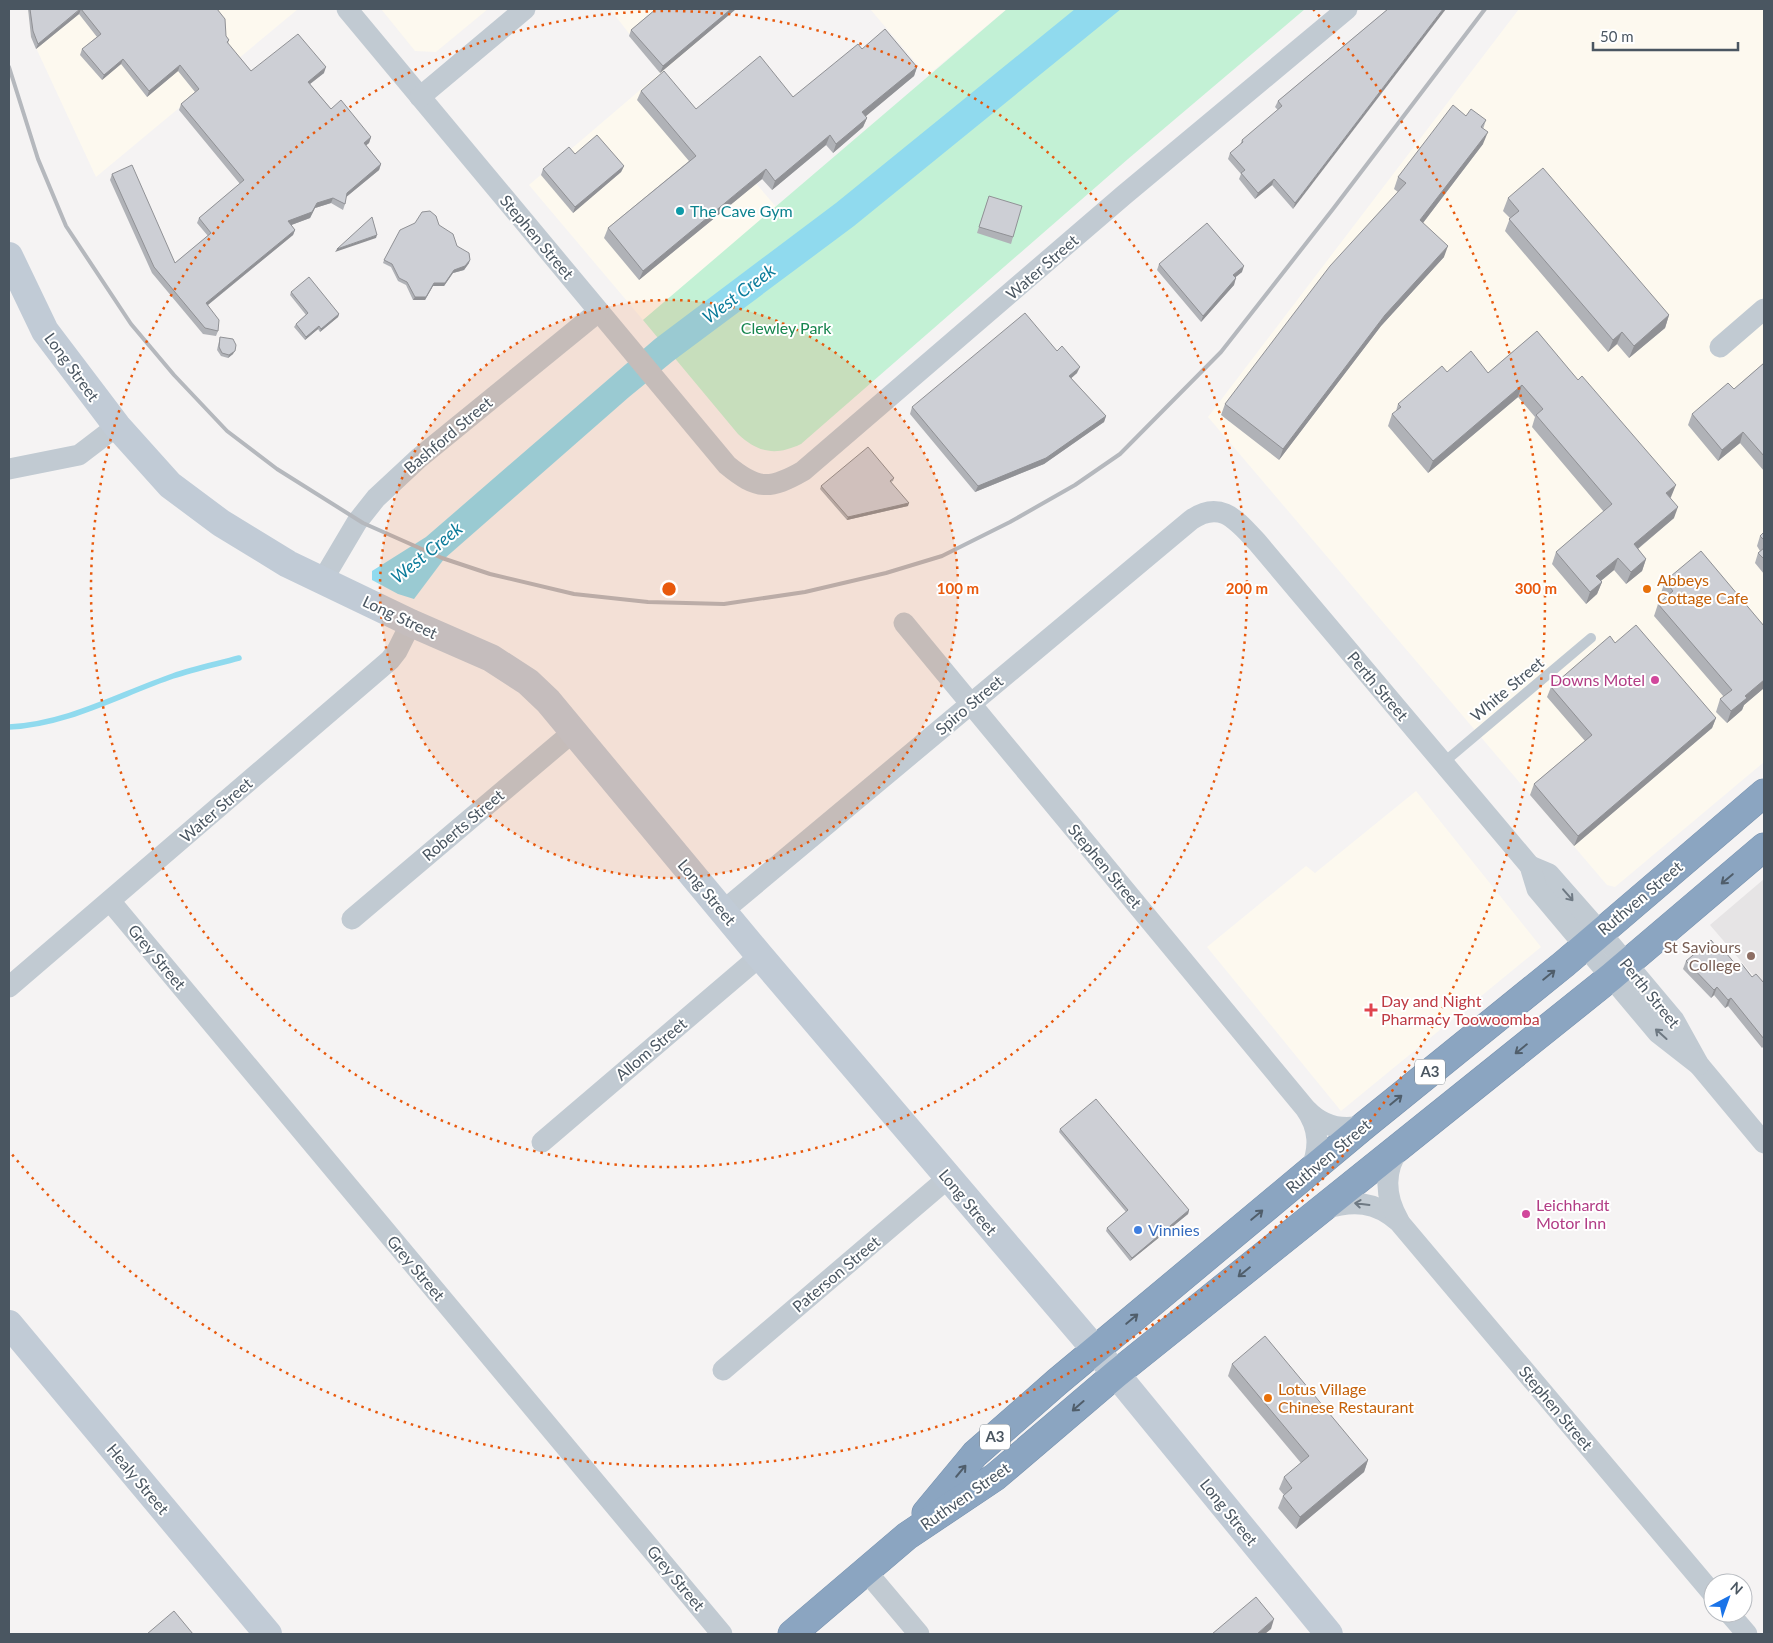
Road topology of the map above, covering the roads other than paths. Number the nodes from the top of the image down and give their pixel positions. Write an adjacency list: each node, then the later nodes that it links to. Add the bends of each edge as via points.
1 (347, 9): 4 (street, Stephen Street)
2 (525, 9): 4 (street)
3 (1347, 9): 10 (street, Water Street, via 803,470 784,482 764,486 744,478)
4 (420, 97): 7 (street, Stephen Street)
5 (9, 256): 9 (street, Long Street, via 46,331)
6 (1764, 309): 8 (street)
7 (598, 312): 10 (street, Stephen Street); 13 (street, Bashford Street, via 376,498 356,522)
8 (1720, 347)
9 (117, 426): 11 (street, via 79,456); 13 (street, Long Street, via 170,485 221,523)
10 (727, 465)
11 (9, 469)
12 (1221, 512): 17 (street, Spiro Street, via 1205,512 1191,520); 19 (street, Perth Street, via 1236,520 1257,542)
13 (322, 581): 15 (street, Long Street)
14 (904, 623): 17 (street, Stephen Street)
15 (411, 624): 18 (street, Long Street, via 490,658 528,682); 22 (street, Water Street, via 390,660)
16 (1591, 638): 19 (lane, White Street)
17 (970, 704): 23 (street, Spiro Street); 29 (street, Stephen Street)
18 (573, 732): 23 (street, Long Street); 24 (street, Roberts Street)
19 (1443, 763): 25 (street, Perth Street, via 1530,866 1537,889)
20 (1764, 793): 25 (highway, Ruthven Street / A3)
21 (1764, 847): 27 (highway, Ruthven Street / A3, one-way to 27)
22 (110, 901): 28 (street, Water Street); 47 (street, Grey Street)
23 (723, 911): 26 (street, Long Street)
24 (352, 918)
25 (1592, 939): 27 (street, Perth Street); 30 (highway, Ruthven Street / A3, one-way to 25)
26 (760, 956): 31 (street, Allom Street); 35 (street, Long Street)
27 (1619, 970): 32 (street, Perth Street, via 1674,1020 1699,1065); 33 (highway, Ruthven Street / A3, one-way to 33)
28 (9, 987)
29 (1305, 1108): 30 (street, Stephen Street, via 1318,1120 1333,1126 1354,1128); 34 (street, Stephen Street, via 1314,1123 1317,1139)
30 (1365, 1125): 34 (highway, Ruthven Street / A3)
31 (542, 1142)
32 (1764, 1143)
33 (1402, 1145): 36 (highway, Ruthven Street / A3); 37 (street, Stephen Street, via 1390,1164 1387,1187)
34 (1310, 1172): 39 (highway, Ruthven Street / A3, one-way to 34)
35 (948, 1178): 39 (street, Long Street); 40 (street, Paterson Street)
36 (1321, 1209): 37 (street, Stephen Street, one-way to 36, via 1390,1214 1367,1204 1344,1203); 41 (highway, Ruthven Street / A3, one-way to 41)
37 (1399, 1222): 44 (street, Stephen Street)
38 (9, 1324): 46 (street, Healy Street)
39 (1095, 1350): 41 (street, Long Street); 42 (highway, Ruthven Street / A3, one-way to 39, via 975,1454)
40 (723, 1370)
41 (1116, 1374): 42 (highway, Ruthven Street / A3, one-way to 42, via 995,1477); 50 (street, Long Street)
42 (907, 1536): 43 (highway, Ruthven Street / A3)
43 (866, 1571): 48 (highway, Ruthven Street / A3); 49 (street)
44 (1703, 1582)
45 (1738, 1623): 51 (street)
46 (268, 1634)
47 (722, 1634)
48 (792, 1634)
49 (919, 1634)
50 (1329, 1634)
51 (1747, 1634)

